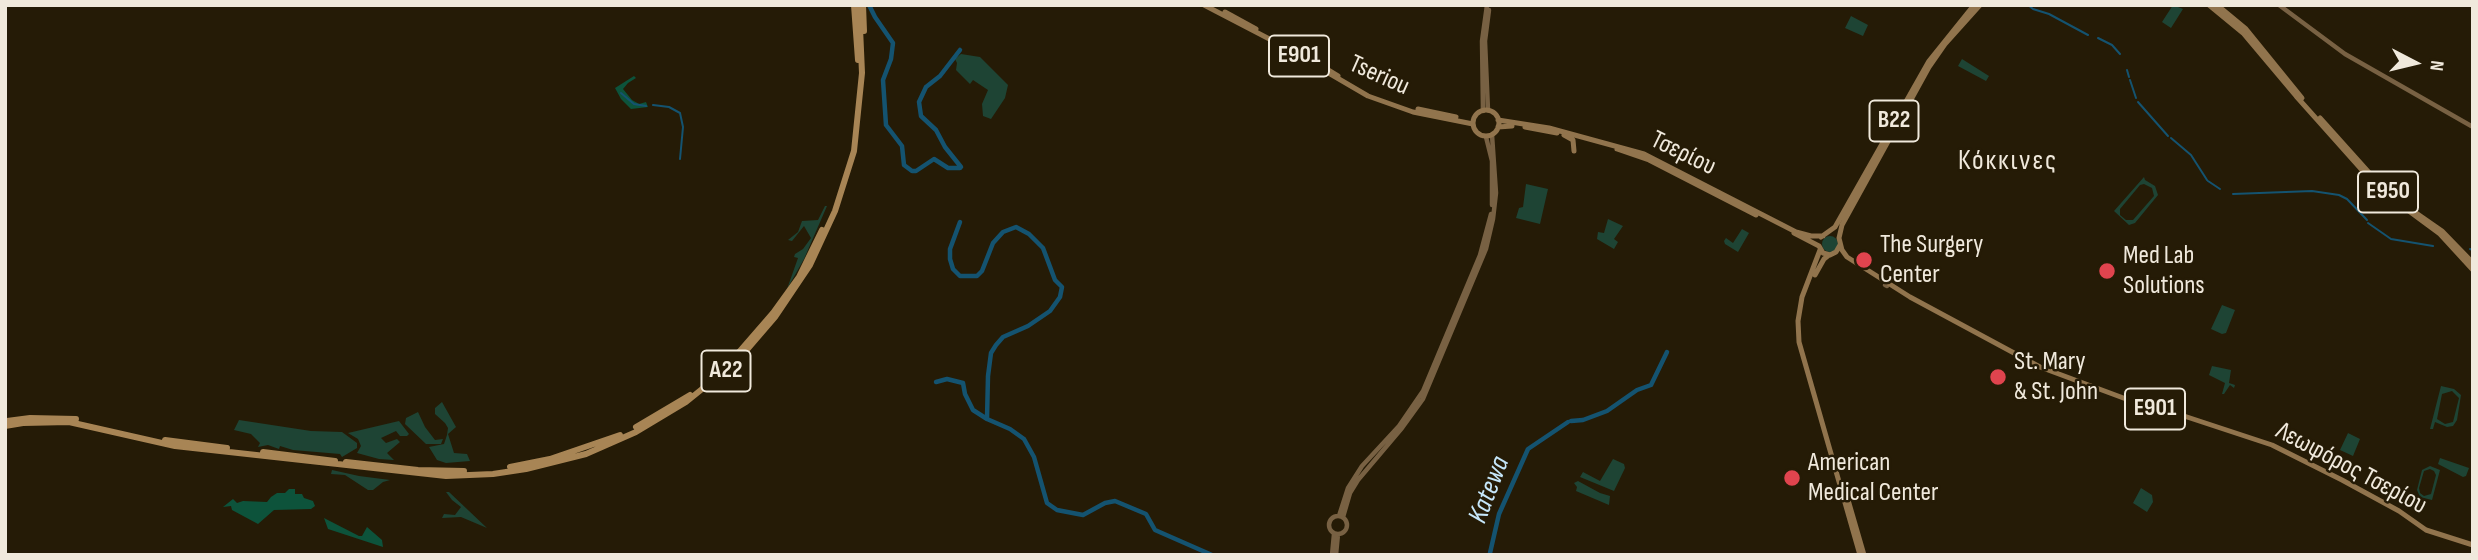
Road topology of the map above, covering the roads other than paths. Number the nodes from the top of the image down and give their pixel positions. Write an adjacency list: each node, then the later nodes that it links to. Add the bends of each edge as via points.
1 (859, 5): 25 (highway, A22, via 864,77 861,118 835,211 810,265 775,317 724,373 675,410 613,443 556,462 494,472 446,473 175,446 77,423)
2 (1204, 5): 12 (main road, Tseriou / E901, via 1368,96 1413,111)
3 (1211, 5): 12 (main road, Tseriou / E901, via 1377,96)
4 (1489, 5): 11 (main road, via 1482,41)
5 (1974, 5): 18 (main road, B22, via 1922,70 1835,227)
6 (1980, 5): 19 (main road, B22, via 1929,68 1842,225)
7 (2209, 5): 23 (main road, E950, via 2243,33 2379,189 2440,234)
8 (2217, 5): 10 (main road, E950)
9 (2279, 5): 14 (main road, via 2345,54)
10 (2223, 8): 22 (main road, E950, via 2381,186 2442,231)
11 (1485, 111): 12 (main road); 13 (main road, via 1494,113)
12 (1473, 122): 16 (main road, via 1478,134)
13 (1500, 123): 15 (main road); 16 (main road); 18 (main road, Τσερίου, via 1554,129 1648,156 1796,232)
14 (2473, 127)
15 (1564, 135): 17 (main road, Τσερίου); 17 (main road, via 1573,140 1574,151 1579,142)
16 (1489, 136): 26 (main road, via 1496,193 1486,249 1423,399 1358,480)
17 (1589, 141): 20 (main road, Τσερίου, via 1649,160)
18 (1825, 234): 19 (main road, Τσερίου, via 1834,234); 20 (main road)
19 (1839, 242): 21 (main road); 24 (main road, Λεωφόρος Τσερίου / E901, via 1852,262)
20 (1820, 248): 21 (main road, Τσερίου); 28 (main road, via 1802,297 1799,342)
21 (1831, 255): 24 (main road, Λεωφόρος Τσερίου / E901); 28 (main road, via 1821,263 1808,288 1801,338)
22 (2473, 263)
23 (2473, 270)
24 (1905, 294): 29 (main road, Λεωφόρος Τσερίου / E901, via 2040,367 2153,409 2272,445 2436,535)
25 (5, 424)
26 (1341, 516): 27 (main road, via 1347,527); 27 (main road, via 1329,521)
27 (1336, 534): 30 (main road)
28 (1858, 542): 31 (main road)
29 (2473, 545)
30 (1334, 555)
31 (1862, 555)

